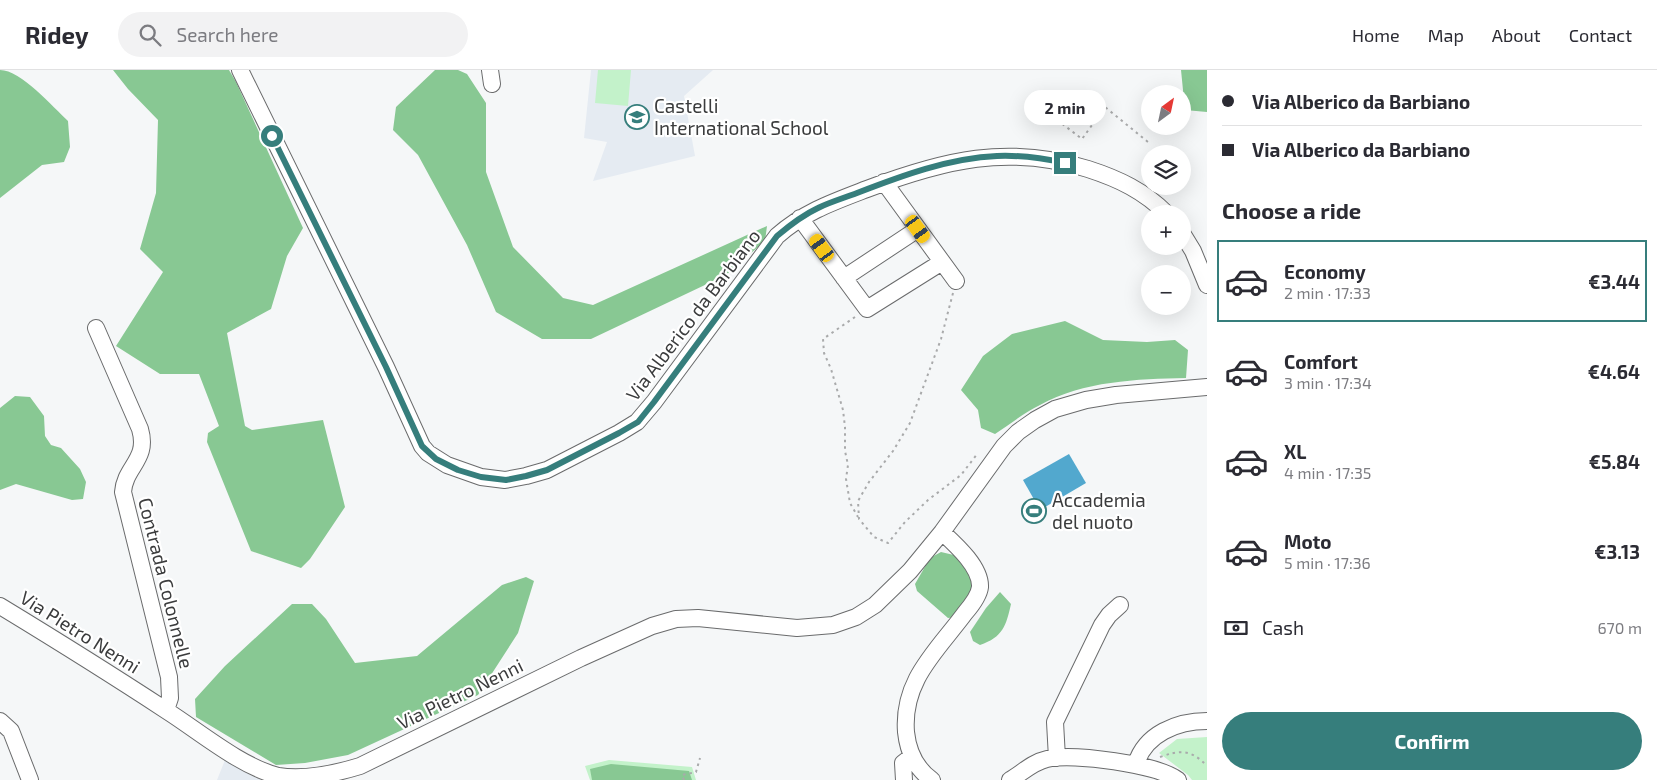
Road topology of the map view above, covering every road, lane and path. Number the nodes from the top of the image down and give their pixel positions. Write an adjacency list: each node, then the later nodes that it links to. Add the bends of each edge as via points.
1 (240, 70): 6 (street, Via Alberico da Barbiano, via 422,446 436,459 475,476 506,480 547,470 638,422 777,236)
2 (1052, 116): 3 (path, via 1082,139 1105,107)
3 (1148, 142)
4 (884, 182): 5 (street, Via Alberico da Barbiano, via 952,162 995,156 1038,158 1075,165 1125,183); 6 (street, Via Alberico da Barbiano); 7 (street)
5 (1156, 205)
6 (800, 218): 10 (street)
7 (918, 229): 9 (street); 10 (street)
8 (1191, 248): 12 (street)
9 (942, 262): 11 (street); 13 (street)
10 (844, 278): 13 (street)
11 (956, 281): 17 (path, via 941,339 910,423 858,501)
12 (1207, 285)
13 (867, 309): 17 (path, via 823,339 824,353 843,410 844,451 848,465 846,479 850,502)
14 (96, 328): 21 (street, Contrada Colonnelle, via 143,442 123,492 170,677 170,698)
15 (1206, 384): 18 (street, Via Pietro Nenni, via 1100,398 1044,414 1004,446)
16 (978, 453): 17 (path, via 961,475 928,500 888,543 874,537)
17 (859, 519)
18 (942, 532): 21 (street, Via Pietro Nenni, via 910,571 875,605 834,626 797,628 698,618 676,619 652,626 360,766 336,774 313,778 279,777 244,761); 24 (street, via 962,550 974,567 980,586 969,609 916,677 906,704 907,742)
19 (1120, 605): 26 (street, via 1102,625 1055,722)
20 (0, 606): 21 (street, Via Pietro Nenni)
21 (166, 710)
22 (0, 721): 29 (street, via 11,732)
23 (1207, 721): 27 (street, via 1180,724 1160,734 1139,753)
24 (912, 756): 31 (street, via 904,763); 32 (street)
25 (700, 758): 30 (path, via 696,772 682,775)
26 (1057, 758): 27 (street); 33 (street, via 1038,762)
27 (1136, 764): 28 (path, via 1173,752 1186,752); 34 (street, via 1160,770)
28 (1207, 766)
29 (30, 780)
30 (684, 780)
31 (904, 780)
32 (932, 780)
33 (1010, 780)
34 (1178, 780)

